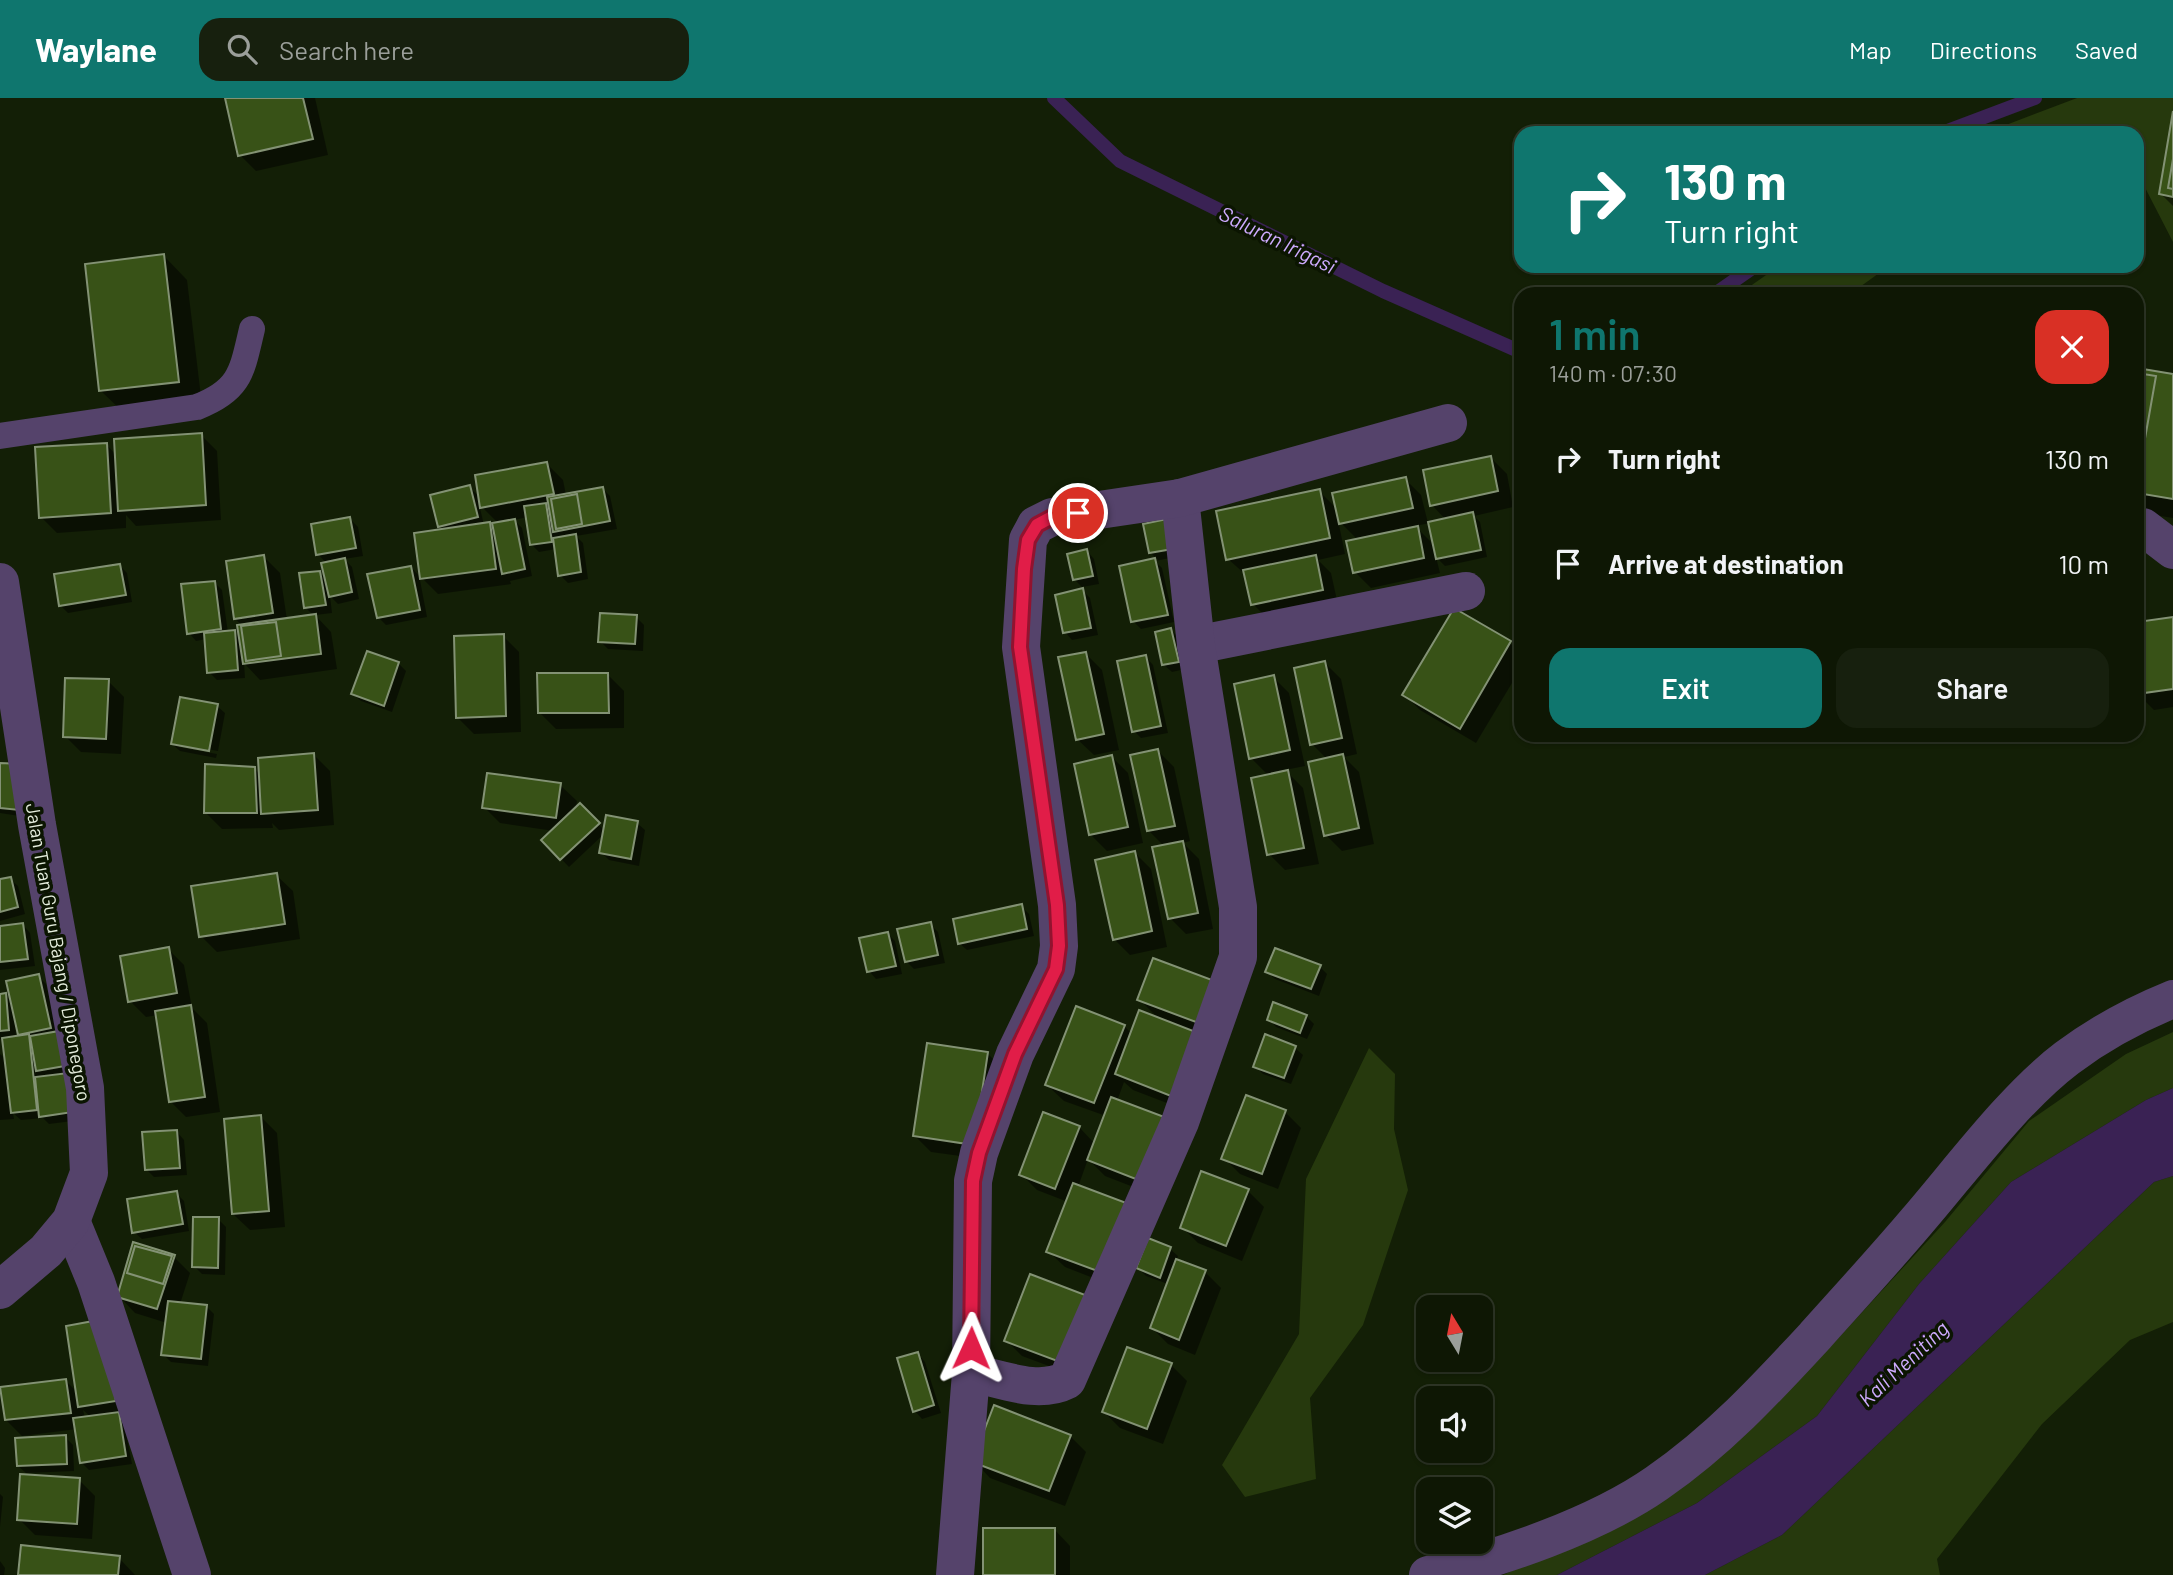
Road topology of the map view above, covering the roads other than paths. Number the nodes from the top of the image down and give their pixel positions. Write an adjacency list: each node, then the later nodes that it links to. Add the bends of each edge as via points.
1 (252, 329): 3 (lane, via 243,368 222,398 197,407)
2 (1448, 423): 4 (street)
3 (0, 436)
4 (1180, 498): 9 (street); 13 (street, via 1052,517 1037,525 1028,540 1020,647 1059,946 1056,969 1015,1054 973,1181)
5 (2144, 528): 6 (street)
6 (2173, 550)
7 (1466, 592): 9 (street)
8 (1, 602): 11 (street, Jalan Tuan Guru Bajang / Diponegoro, via 85,1088 89,1173)
9 (1196, 645): 13 (street, via 1238,907 1238,957 1180,1122 1067,1380 1052,1388)
10 (2173, 999): 16 (street, via 2110,1030 2066,1059 1993,1132 1747,1410 1706,1446 1656,1484 1610,1510 1516,1550)
11 (71, 1221): 12 (street, Jalan Tuan Guru Bajang / Diponegoro, via 46,1251); 14 (street, via 96,1282)
12 (0, 1290)
13 (971, 1373): 15 (street)
14 (192, 1575)
15 (955, 1575)
16 (1428, 1575)

